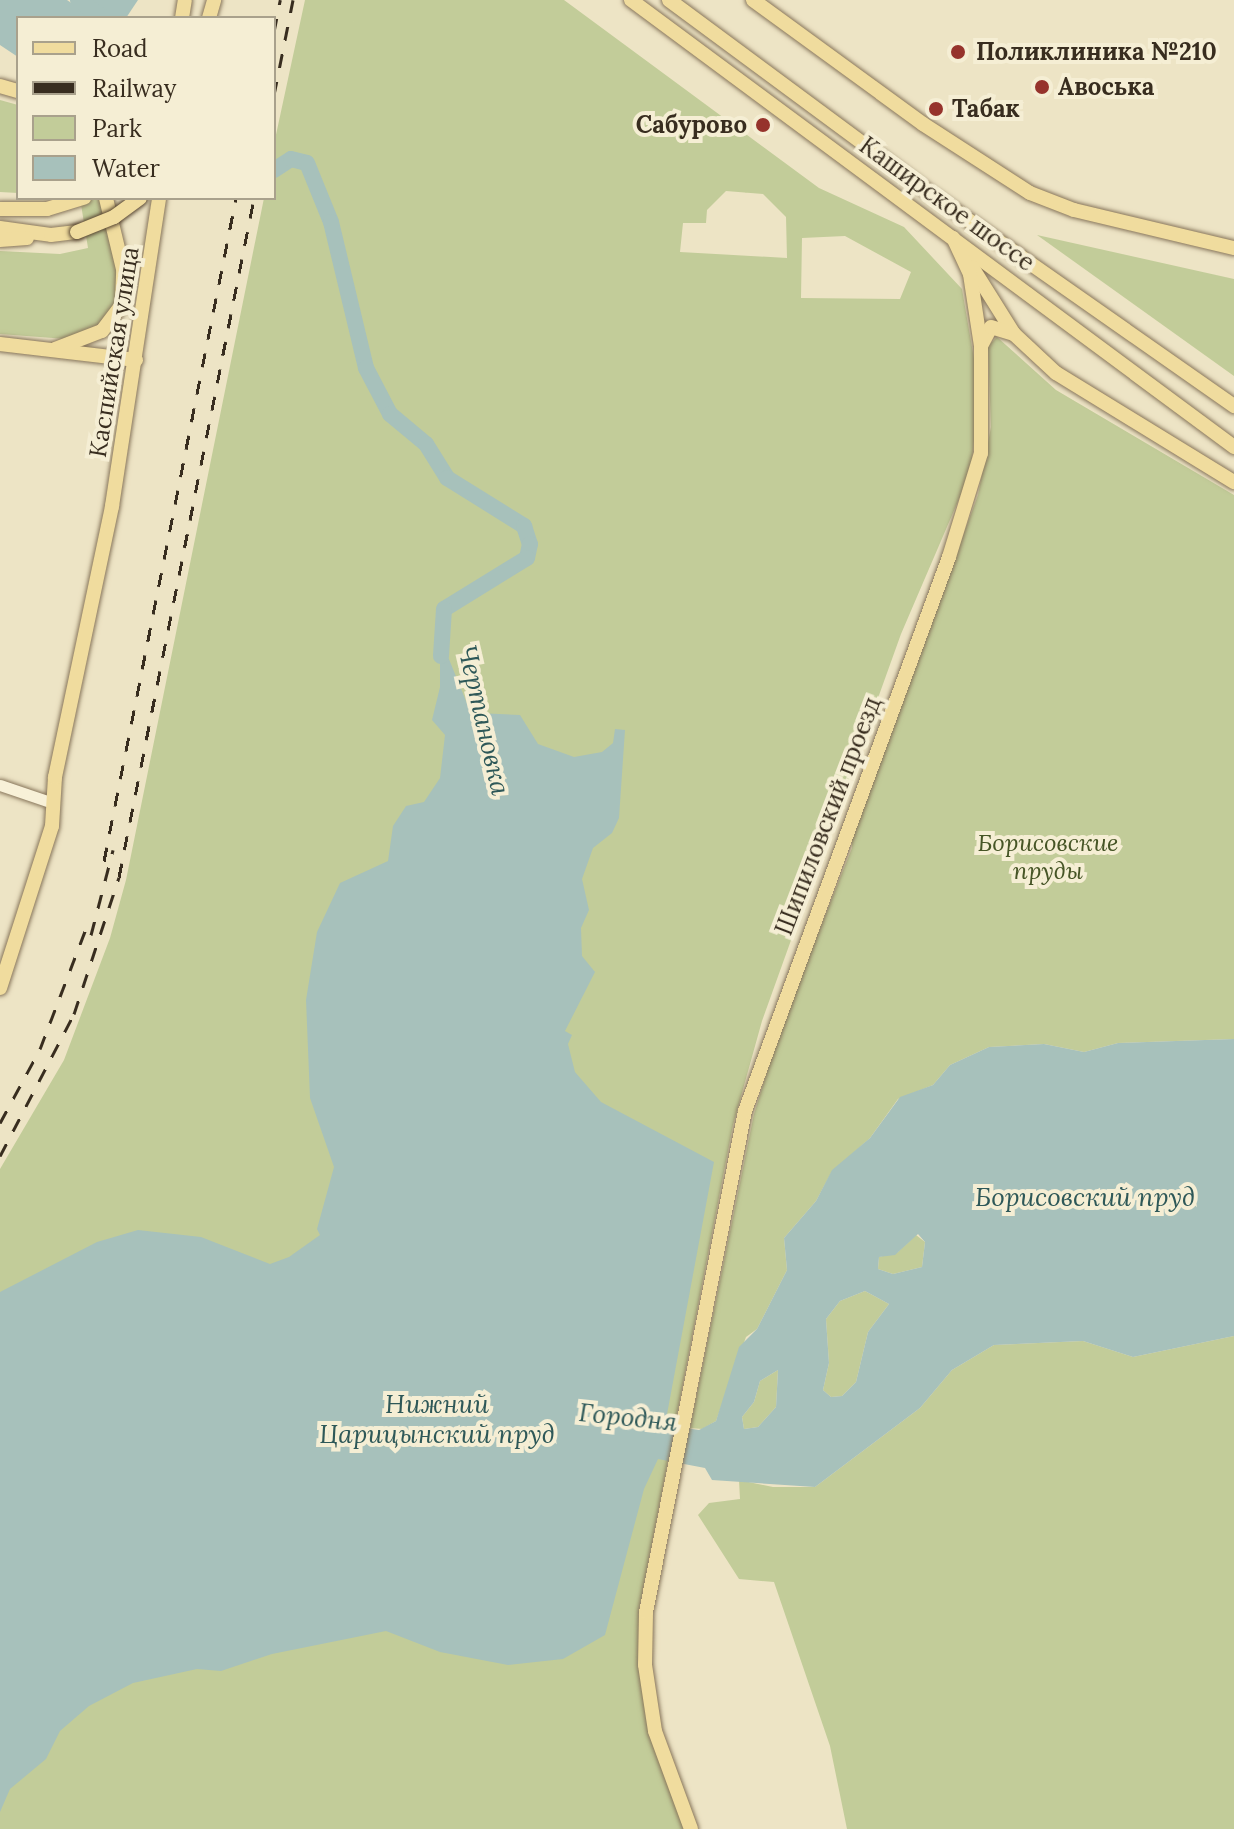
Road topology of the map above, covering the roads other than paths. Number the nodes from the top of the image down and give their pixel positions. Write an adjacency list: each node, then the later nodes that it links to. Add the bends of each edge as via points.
1 (631, 0): 11 (main road, Каширское шоссе)
2 (753, 0): 13 (main road, via 923,124 1030,193 1074,210)
3 (673, 2): 20 (main road, Каширское шоссе, via 937,198)
4 (80, 200): 8 (main road, via 17,211)
5 (106, 200): 18 (main road, via 123,269 122,304 102,331)
6 (137, 200): 10 (main road, bridge, via 114,217 77,232)
7 (159, 200): 19 (main road, Каспийская улица)
8 (0, 207)
9 (0, 228): 10 (main road)
10 (51, 235): 12 (main road)
11 (953, 238): 14 (main road, Шипиловский проезд); 21 (main road, Каширское шоссе)
12 (0, 240)
13 (1234, 248)
14 (963, 253): 15 (main road); 17 (main road, Шипиловский проезд)
15 (1014, 334): 17 (main road, via 991,327); 22 (main road, via 1081,392)
16 (0, 344): 18 (main road)
17 (981, 346): 26 (main road, Шипиловский проезд, via 985,431 972,489 745,1111 670,1482 646,1612 645,1665 660,1750)
18 (55, 349): 19 (main road)
19 (136, 360): 24 (main road, Каспийская улица)
20 (1234, 406)
21 (1234, 447)
22 (1234, 482)
23 (0, 785): 24 (street)
24 (53, 803): 25 (main road, Каспийская улица, via 42,869)
25 (0, 988)
26 (691, 1829)

